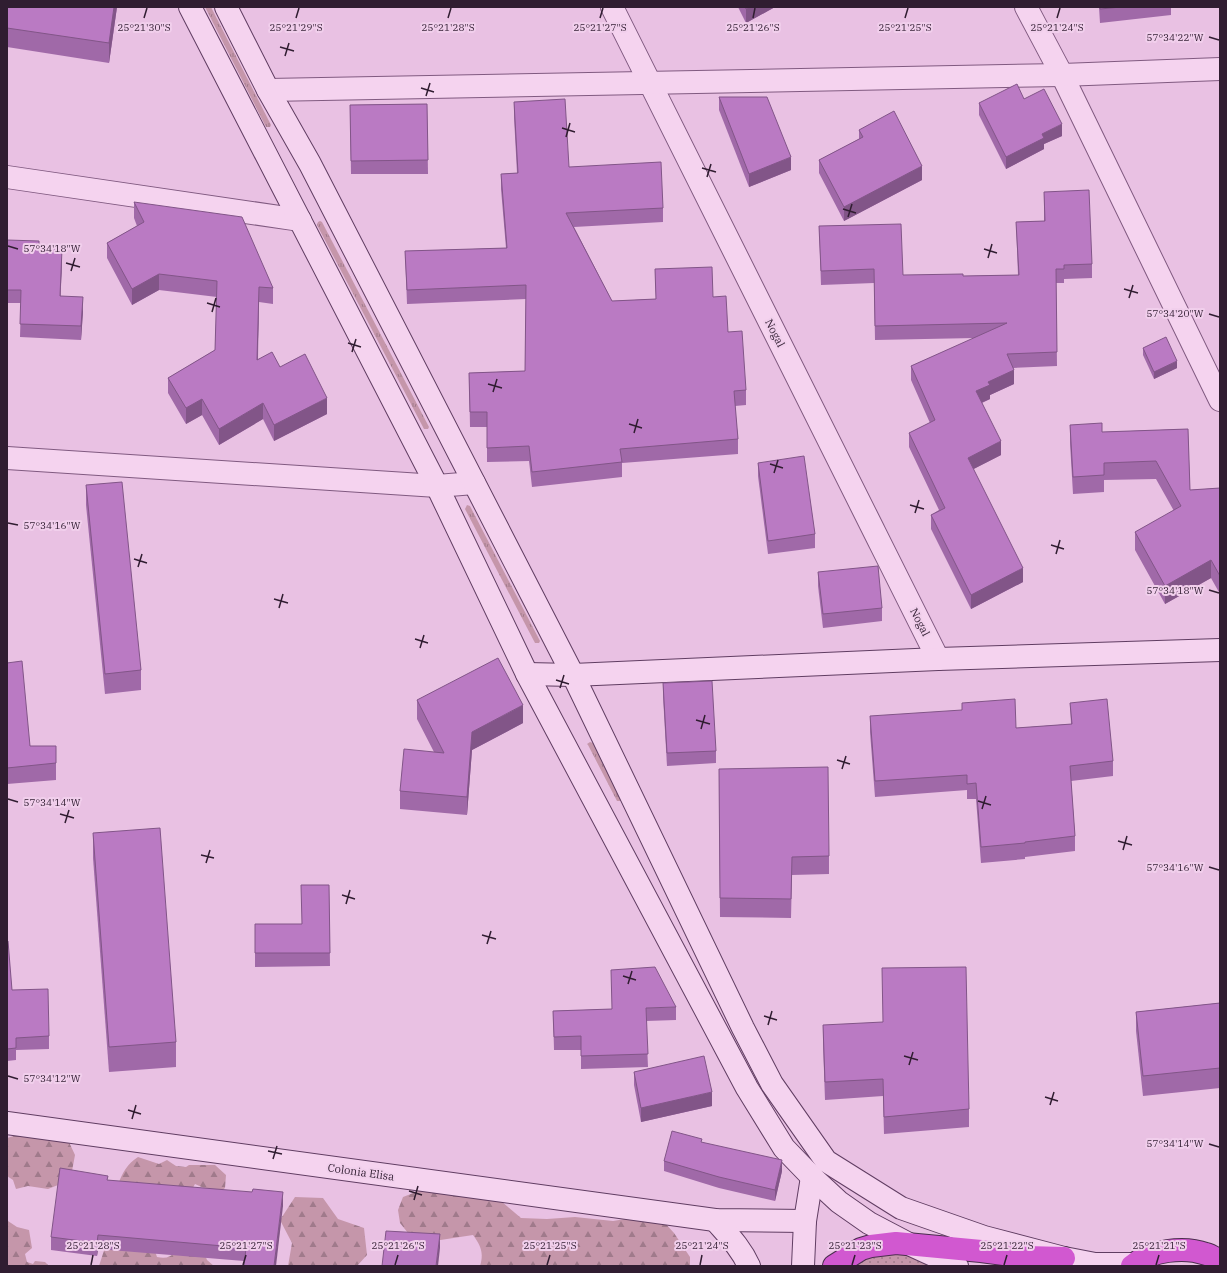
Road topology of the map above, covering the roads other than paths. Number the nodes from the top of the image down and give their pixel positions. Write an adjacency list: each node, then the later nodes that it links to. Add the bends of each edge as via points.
1 (190, 7): 11 (street)
2 (226, 7): 8 (street)
3 (612, 7): 7 (street, Nogal)
4 (1026, 7): 6 (street)
5 (1220, 68): 6 (street)
6 (1062, 75): 7 (street); 13 (street)
7 (650, 83): 8 (street); 18 (street, Nogal)
8 (268, 90): 9 (street)
9 (310, 164): 11 (street); 15 (street)
10 (7, 177): 12 (street)
11 (278, 179): 12 (street)
12 (300, 220): 16 (street)
13 (1220, 400)
14 (7, 458): 16 (street)
15 (474, 483): 16 (street); 20 (street)
16 (436, 486): 19 (street)
17 (1220, 650): 18 (street)
18 (938, 658): 20 (street)
19 (527, 674): 20 (street); 22 (street, via 747,1088 784,1148)
20 (572, 675): 28 (street, via 772,1084 826,1161 901,1208 984,1237)
21 (7, 1123): 23 (street, Colonia Elisa)
22 (812, 1177): 24 (street); 25 (street, via 839,1202 869,1223)
23 (715, 1220): 24 (street, Colonia Elisa); 31 (street, via 734,1241)
24 (805, 1221): 32 (street)
25 (909, 1244): 28 (highway, via 1026,1257); 33 (highway, via 871,1246 861,1249); 34 (street)
26 (1220, 1246): 27 (highway)
27 (1180, 1250): 29 (highway, via 1206,1254); 30 (highway, via 1156,1253)
28 (1064, 1258): 30 (street, via 1095,1264)
29 (1220, 1261)
30 (1133, 1265)
31 (749, 1266)
32 (803, 1266)
33 (834, 1266)
34 (958, 1266)

